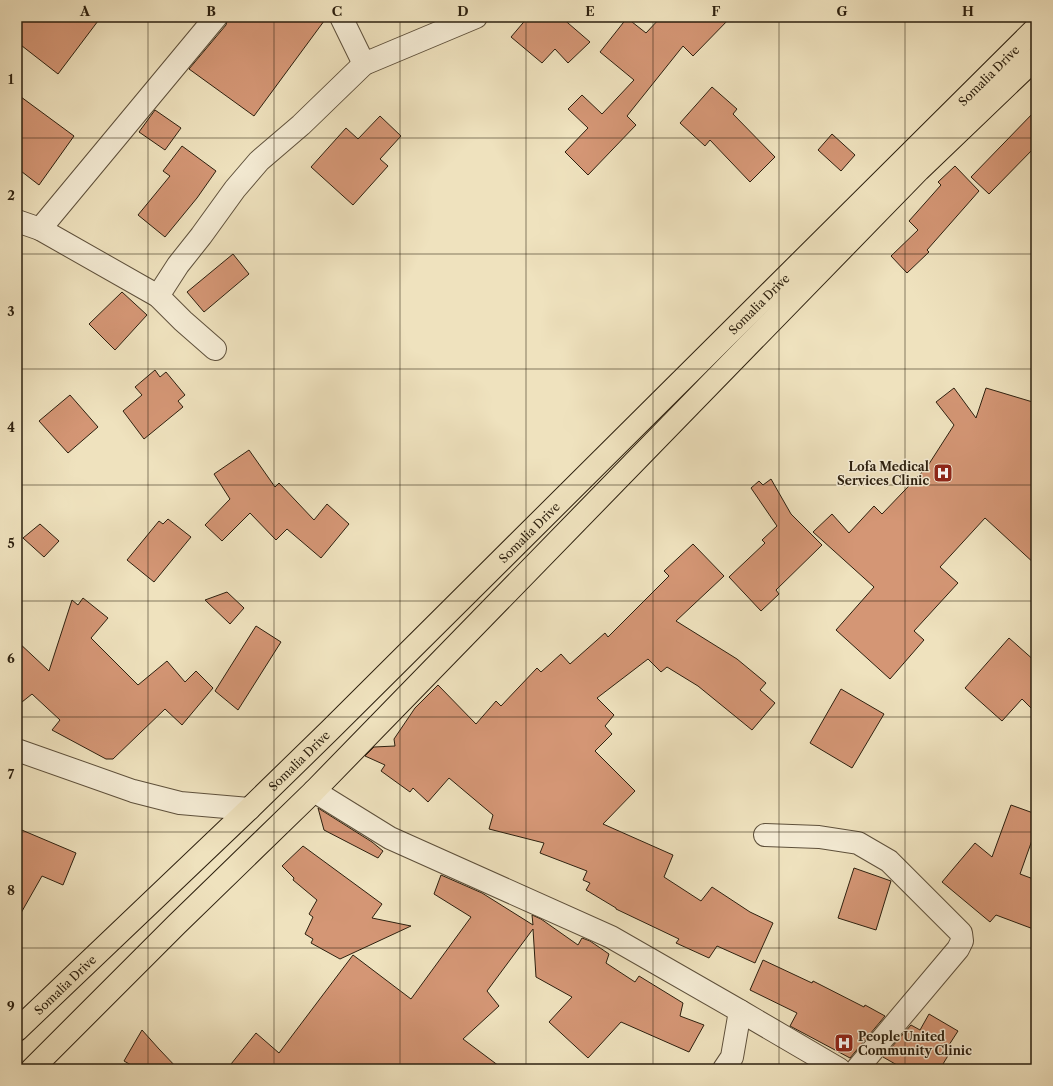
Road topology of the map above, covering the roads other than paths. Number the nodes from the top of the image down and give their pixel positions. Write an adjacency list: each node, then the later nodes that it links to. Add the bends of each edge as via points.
1 (216, 17): 8 (street)
2 (341, 17): 6 (street)
3 (476, 17): 6 (street)
4 (1036, 28): 13 (main road, Somalia Drive)
5 (1036, 58): 12 (main road, Somalia Drive, via 919,170)
6 (364, 64): 9 (street, via 302,125 259,161 235,188)
7 (17, 221): 8 (street)
8 (40, 229): 9 (street)
9 (158, 296): 10 (street, via 183,322)
10 (215, 349)
11 (17, 750): 13 (street, via 133,791 180,803)
12 (314, 791): 15 (street, via 390,838 611,937); 17 (main road, Somalia Drive)
13 (249, 809): 16 (main road, Somalia Drive)
14 (765, 835): 20 (street, via 819,837 858,843 889,861 960,933 962,940 958,949)
15 (740, 1011): 18 (street, via 732,1057); 19 (street)
16 (17, 1030)
17 (32, 1069)
18 (724, 1069)
19 (839, 1069)
20 (857, 1069)

